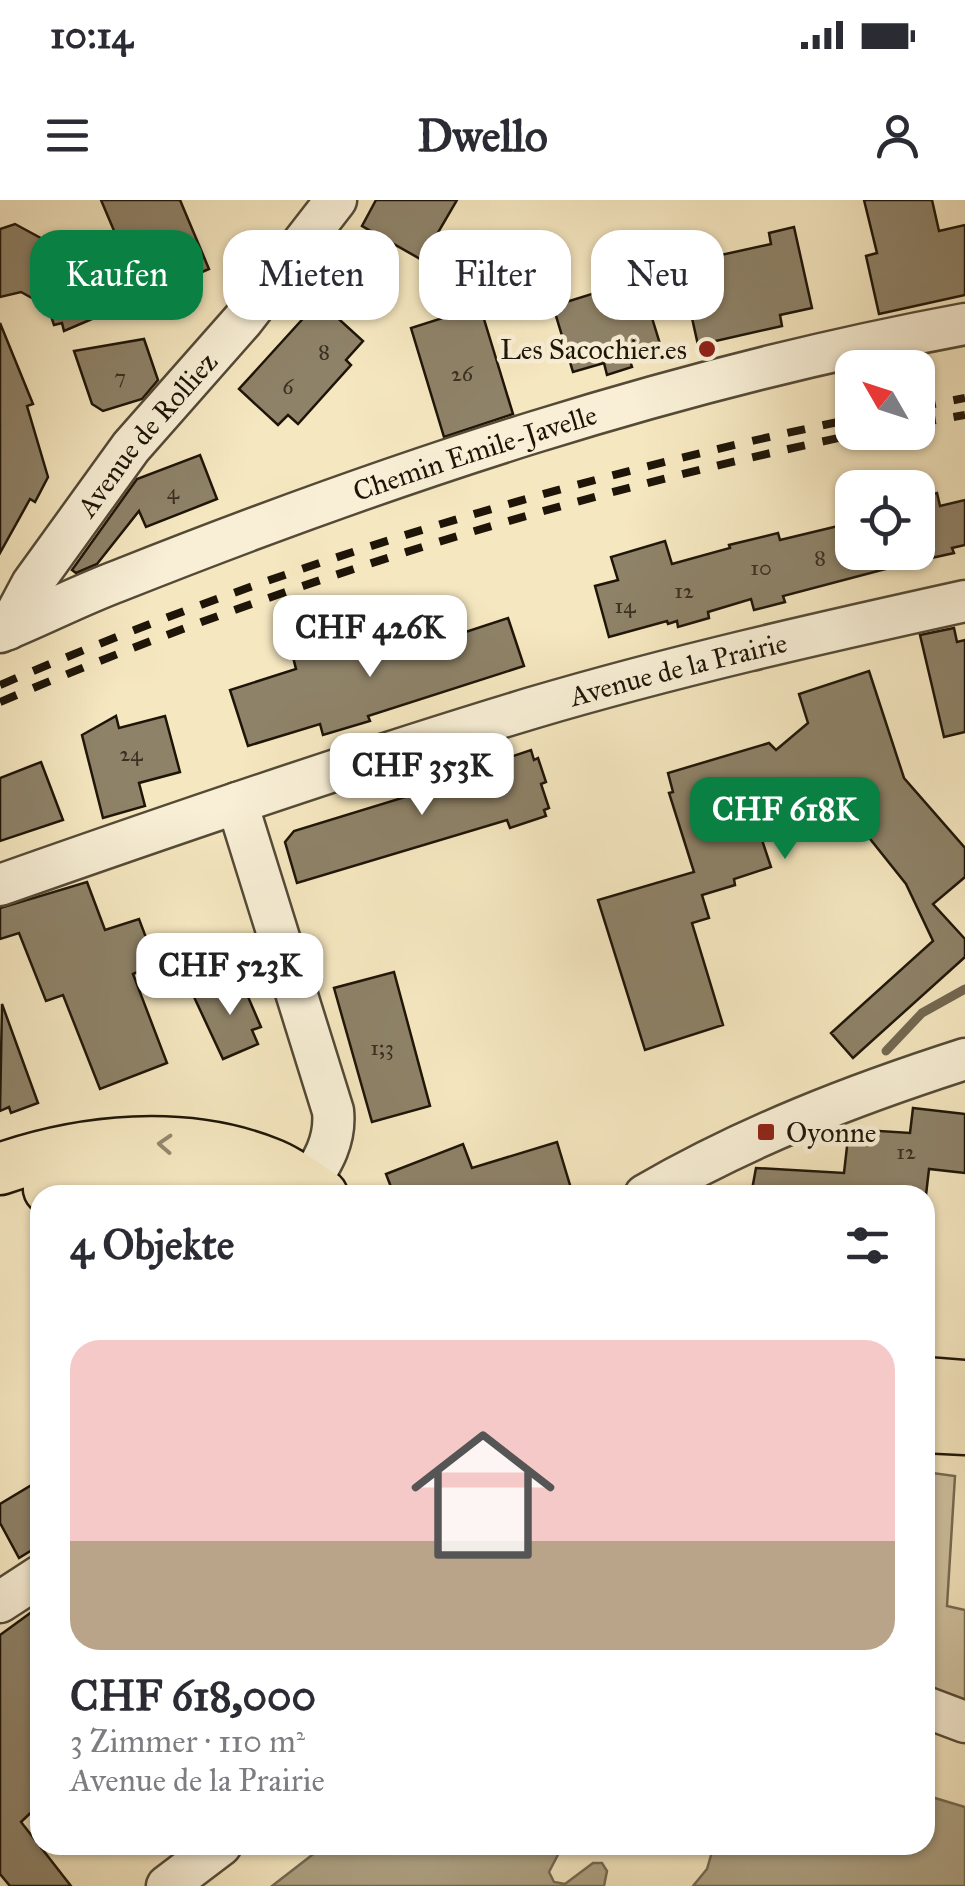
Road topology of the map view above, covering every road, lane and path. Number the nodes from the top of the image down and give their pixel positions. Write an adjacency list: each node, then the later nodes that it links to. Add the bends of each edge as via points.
1 (336, 200): 4 (street, Avenue de Rolliez, via 243,320 131,447)
2 (965, 324): 4 (street, Chemin Emile-Javelle, via 676,391 449,458 114,582)
3 (965, 602): 5 (street, Avenue de la Prairie, via 532,708)
4 (4, 631)
5 (237, 802): 6 (street, Avenue de la Prairie); 12 (street, via 333,1111 328,1149)
6 (0, 885)
7 (965, 1059): 13 (street, via 792,1120)
8 (0, 1169): 11 (main road, one-way to 8, via 269,1163 163,1144 92,1146)
9 (68, 1185): 10 (main road, via 196,1177)
10 (250, 1185)
11 (291, 1185)
12 (303, 1185)
13 (661, 1185)
14 (30, 1193): 15 (main road)
15 (0, 1204)
16 (935, 1384): 17 (main road)
17 (965, 1386)
18 (935, 1428): 19 (main road)
19 (965, 1429)
20 (30, 1582): 21 (street)
21 (0, 1602)
22 (935, 1711): 23 (street)
23 (965, 1722)
24 (208, 1855): 25 (street)
25 (167, 1886)

